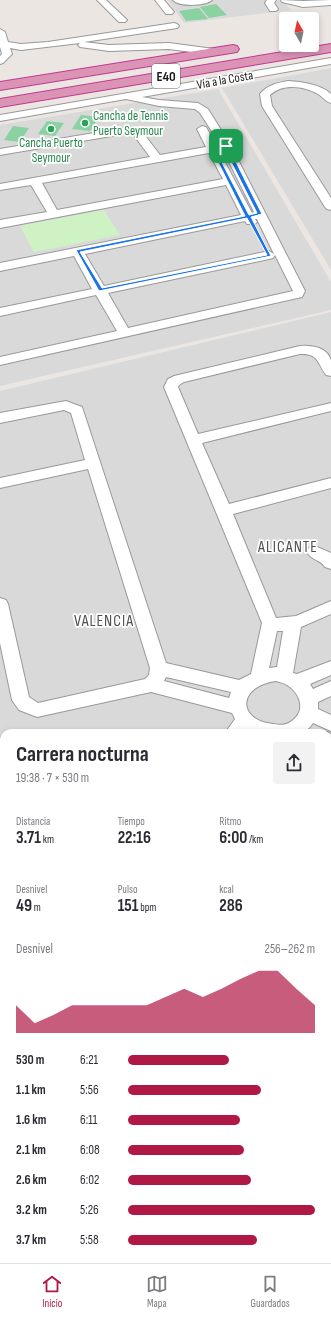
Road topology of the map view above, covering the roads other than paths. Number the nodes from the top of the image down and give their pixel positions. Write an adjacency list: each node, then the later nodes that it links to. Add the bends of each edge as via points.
1 (101, 0): 8 (street)
2 (159, 0): 7 (street)
3 (177, 0): 4 (street, via 183,3)
4 (208, 0)
5 (285, 0): 6 (street, via 303,4)
6 (331, 2)
7 (169, 12)
8 (122, 20)
9 (174, 26): 11 (street)
10 (0, 32): 13 (street)
11 (116, 34): 12 (street); 14 (street)
12 (74, 41): 13 (street, via 34,47); 14 (street, via 109,48)
13 (4, 44): 18 (street, via 7,54)
14 (156, 46): 17 (street)
15 (242, 48): 17 (highway, Vía a la Costa / E40)
16 (331, 48): 28 (highway, Vía a la Costa / E40)
17 (214, 52): 23 (highway, Vía a la Costa / E40)
18 (0, 61)
19 (331, 62): 20 (street, Vía a la Costa)
20 (277, 70): 21 (street, Vía a la Costa); 22 (street)
21 (266, 72): 24 (street); 25 (street, Vía a la Costa)
22 (292, 84): 24 (street); 26 (street, via 316,88)
23 (0, 86)
24 (279, 86): 39 (street, via 269,89 265,94 265,100)
25 (128, 97): 27 (street, Vía a la Costa); 32 (street, via 201,108)
26 (331, 100)
27 (97, 102): 29 (street, Vía a la Costa); 33 (street, via 192,113)
28 (0, 103)
29 (69, 107): 30 (highway); 31 (street, Vía a la Costa)
30 (0, 112)
31 (0, 118)
32 (226, 146): 33 (street); 43 (street)
33 (213, 148): 35 (street); 37 (street)
34 (0, 152): 35 (street, via 129,130 136,131)
35 (157, 158): 36 (street)
36 (35, 181): 40 (street); 42 (street)
37 (228, 181): 42 (street); 43 (street)
38 (331, 184): 39 (street)
39 (319, 186): 41 (street)
40 (0, 187)
41 (331, 207)
42 (54, 214): 44 (street)
43 (254, 215): 45 (street); 46 (street); 49 (street, via 298,291 298,294)
44 (0, 224)
45 (77, 251): 47 (street); 48 (street)
46 (270, 256): 48 (street); 49 (street)
47 (0, 267)
48 (100, 290): 50 (street); 51 (street)
49 (290, 297): 51 (street)
50 (0, 312)
51 (125, 334): 52 (street)
52 (0, 361)
53 (331, 372): 56 (street, via 319,352 310,349 179,379 173,382 171,387)
54 (331, 407): 56 (street)
55 (0, 418): 57 (street, via 58,406 74,407)
56 (193, 440): 60 (street)
57 (94, 464): 58 (street); 67 (street)
58 (0, 483)
59 (331, 483): 60 (street)
60 (224, 511): 65 (street)
61 (315, 552): 62 (street, via 329,559)
62 (331, 563)
63 (0, 604): 71 (street, via 21,700 30,708 37,710)
64 (331, 608): 66 (street)
65 (270, 623): 66 (street); 69 (street)
66 (293, 624): 70 (street)
67 (159, 668): 71 (street, via 157,677); 72 (street)
68 (331, 668): 70 (street)
69 (259, 676): 70 (street, via 276,674); 72 (street)
70 (291, 679): 74 (street, via 305,689)
71 (150, 684): 76 (street)
72 (242, 688): 76 (street, via 238,701)
73 (331, 688): 74 (street)
74 (309, 717): 75 (street); 78 (street)
75 (331, 724)
76 (245, 725): 77 (street)
77 (258, 729)
78 (292, 729)

